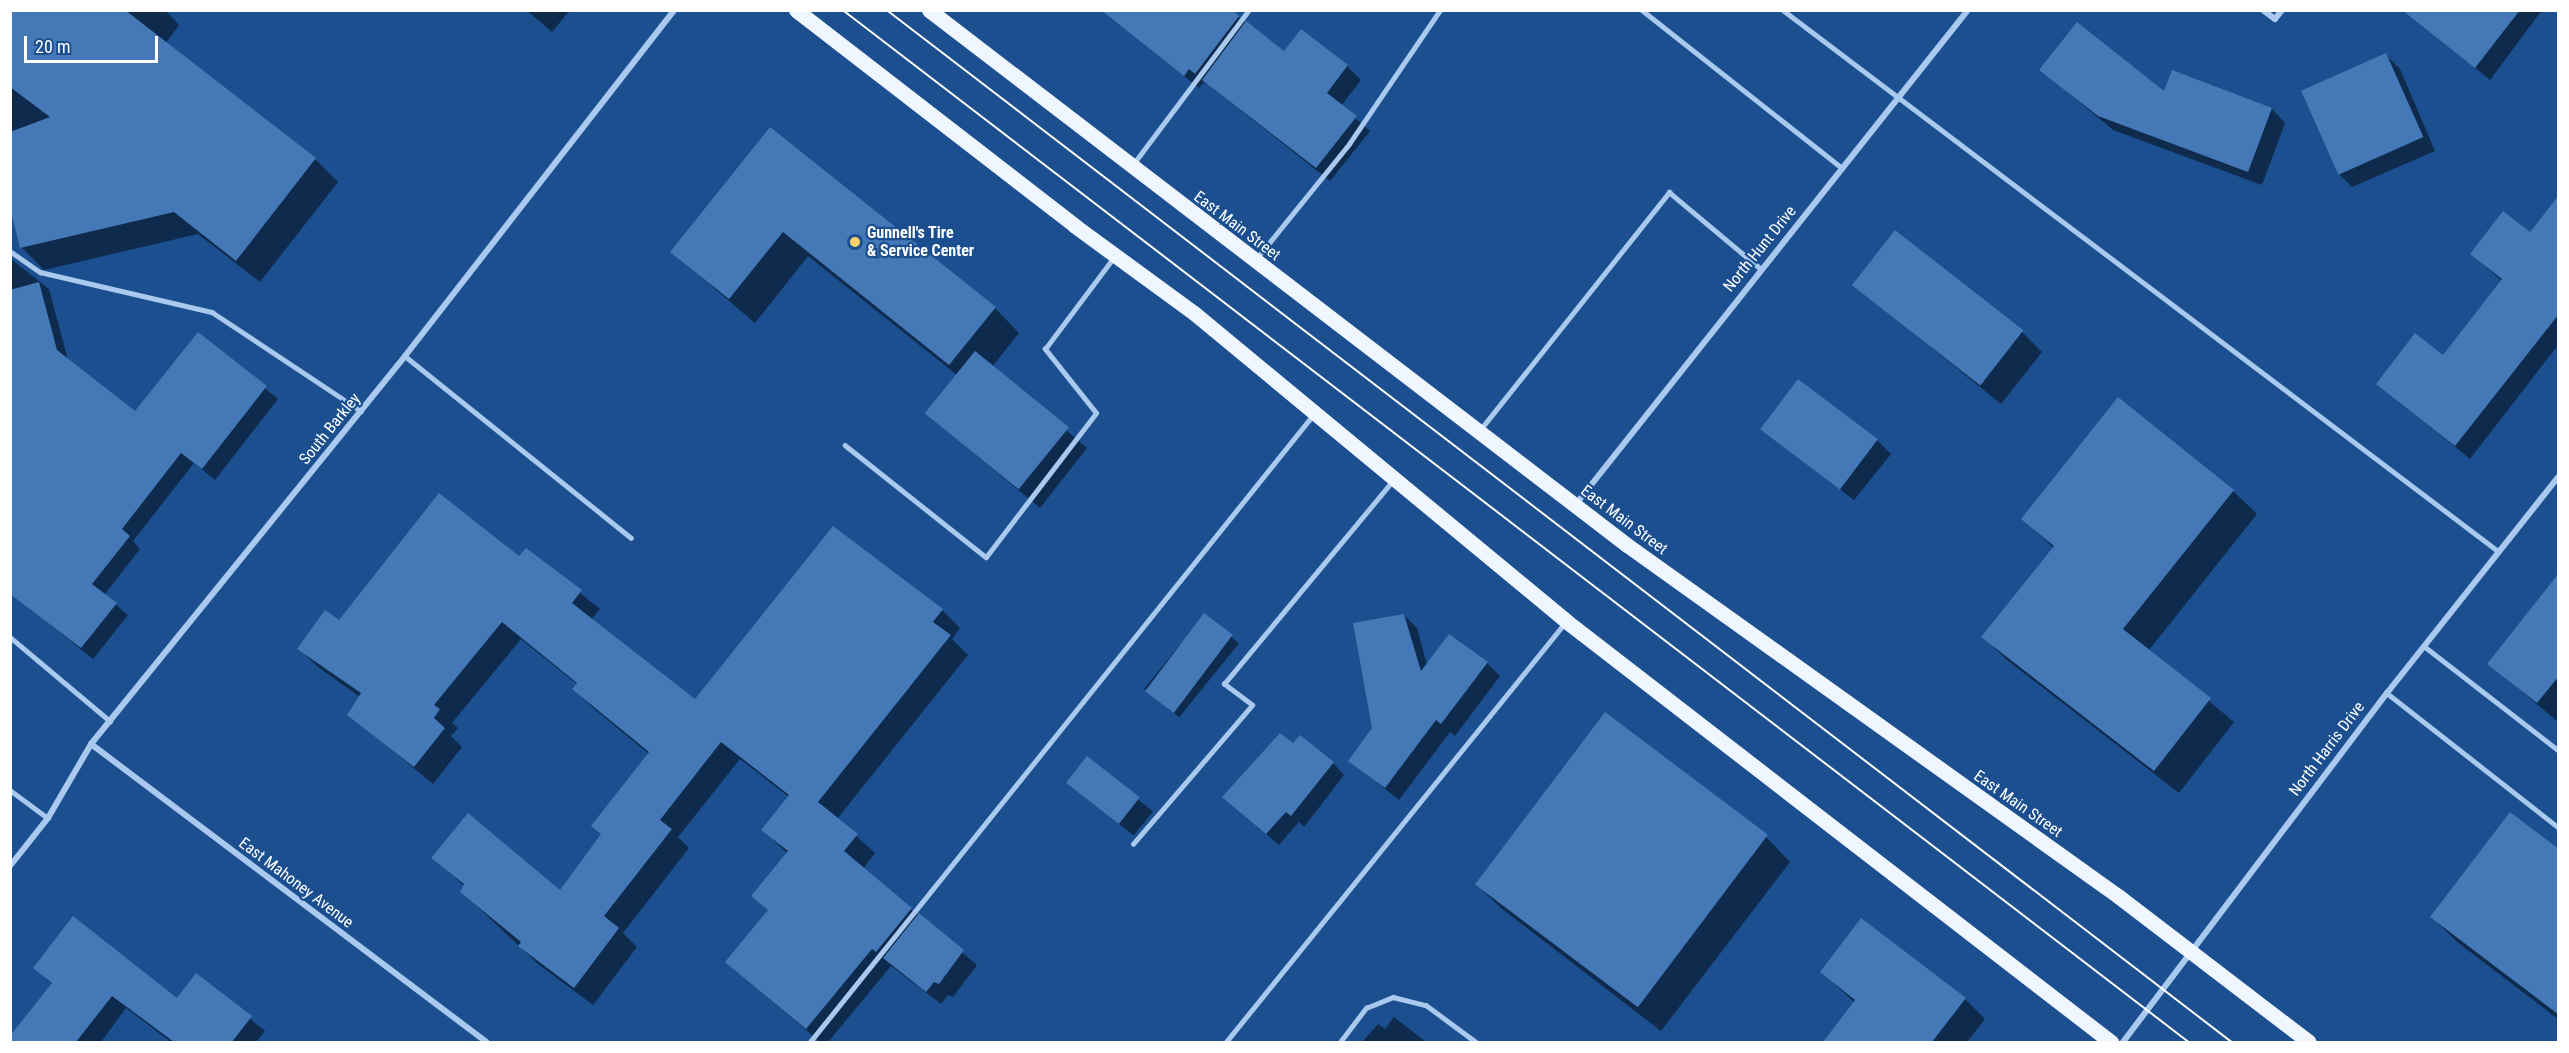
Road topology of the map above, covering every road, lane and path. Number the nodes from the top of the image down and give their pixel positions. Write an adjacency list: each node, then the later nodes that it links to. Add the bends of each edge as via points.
1 (674, 10): 18 (street, South Barkley)
2 (796, 10): 15 (main road)
3 (929, 10): 12 (main road, East Main Street)
4 (1249, 10): 12 (lane)
5 (1440, 10): 16 (lane, via 1349,144)
6 (1642, 10): 13 (lane)
7 (1783, 10): 11 (lane)
8 (1968, 10): 11 (street, North Hunt Drive)
9 (2263, 10): 10 (street, via 2275,19)
10 (2282, 10)
11 (1898, 97): 13 (street, North Hunt Drive); 27 (lane)
12 (1130, 168): 16 (main road, East Main Street)
13 (1842, 168): 17 (street, North Hunt Drive)
14 (10, 251): 19 (lane, via 40,272 212,312)
15 (1115, 255): 20 (main road, via 1194,313); 22 (lane, via 1045,349 1096,414 986,557)
16 (1254, 262): 21 (main road, East Main Street)
17 (1761, 269): 21 (lane, via 1669,192); 25 (street, North Hunt Drive)
18 (405, 356): 19 (street, South Barkley); 26 (lane)
19 (361, 411): 32 (street, South Barkley)
20 (1314, 413): 24 (main road); 42 (lane)
21 (1479, 432): 25 (main road, East Main Street)
22 (845, 445)
23 (2559, 477): 27 (street, North Harris Drive)
24 (1394, 480): 28 (main road); 38 (lane, via 1224,684 1252,705)
25 (1575, 505): 40 (main road, East Main Street, via 1775,655 2118,896)
26 (631, 538)
27 (2498, 551): 30 (street, North Harris Drive)
28 (1566, 621): 43 (lane); 46 (main road)
29 (10, 637): 32 (lane)
30 (2424, 646): 31 (street, North Harris Drive); 34 (lane)
31 (2387, 693): 37 (lane); 40 (street, North Harris Drive)
32 (110, 721): 33 (street, South Barkley)
33 (91, 744): 36 (street, South Barkley); 41 (street, East Mahoney Avenue)
34 (2559, 750)
35 (10, 790): 36 (lane)
36 (48, 818): 39 (street, South Barkley)
37 (2559, 827)
38 (1132, 844)
39 (10, 866)
40 (2189, 952): 47 (street, North Harris Drive); 48 (main road, East Main Street)
41 (486, 1042)
42 (810, 1042)
43 (1226, 1042)
44 (1340, 1042): 45 (lane, via 1366,1008 1393,998 1426,1005)
45 (1476, 1042)
46 (2111, 1042)
47 (2123, 1042)
48 (2309, 1042)

